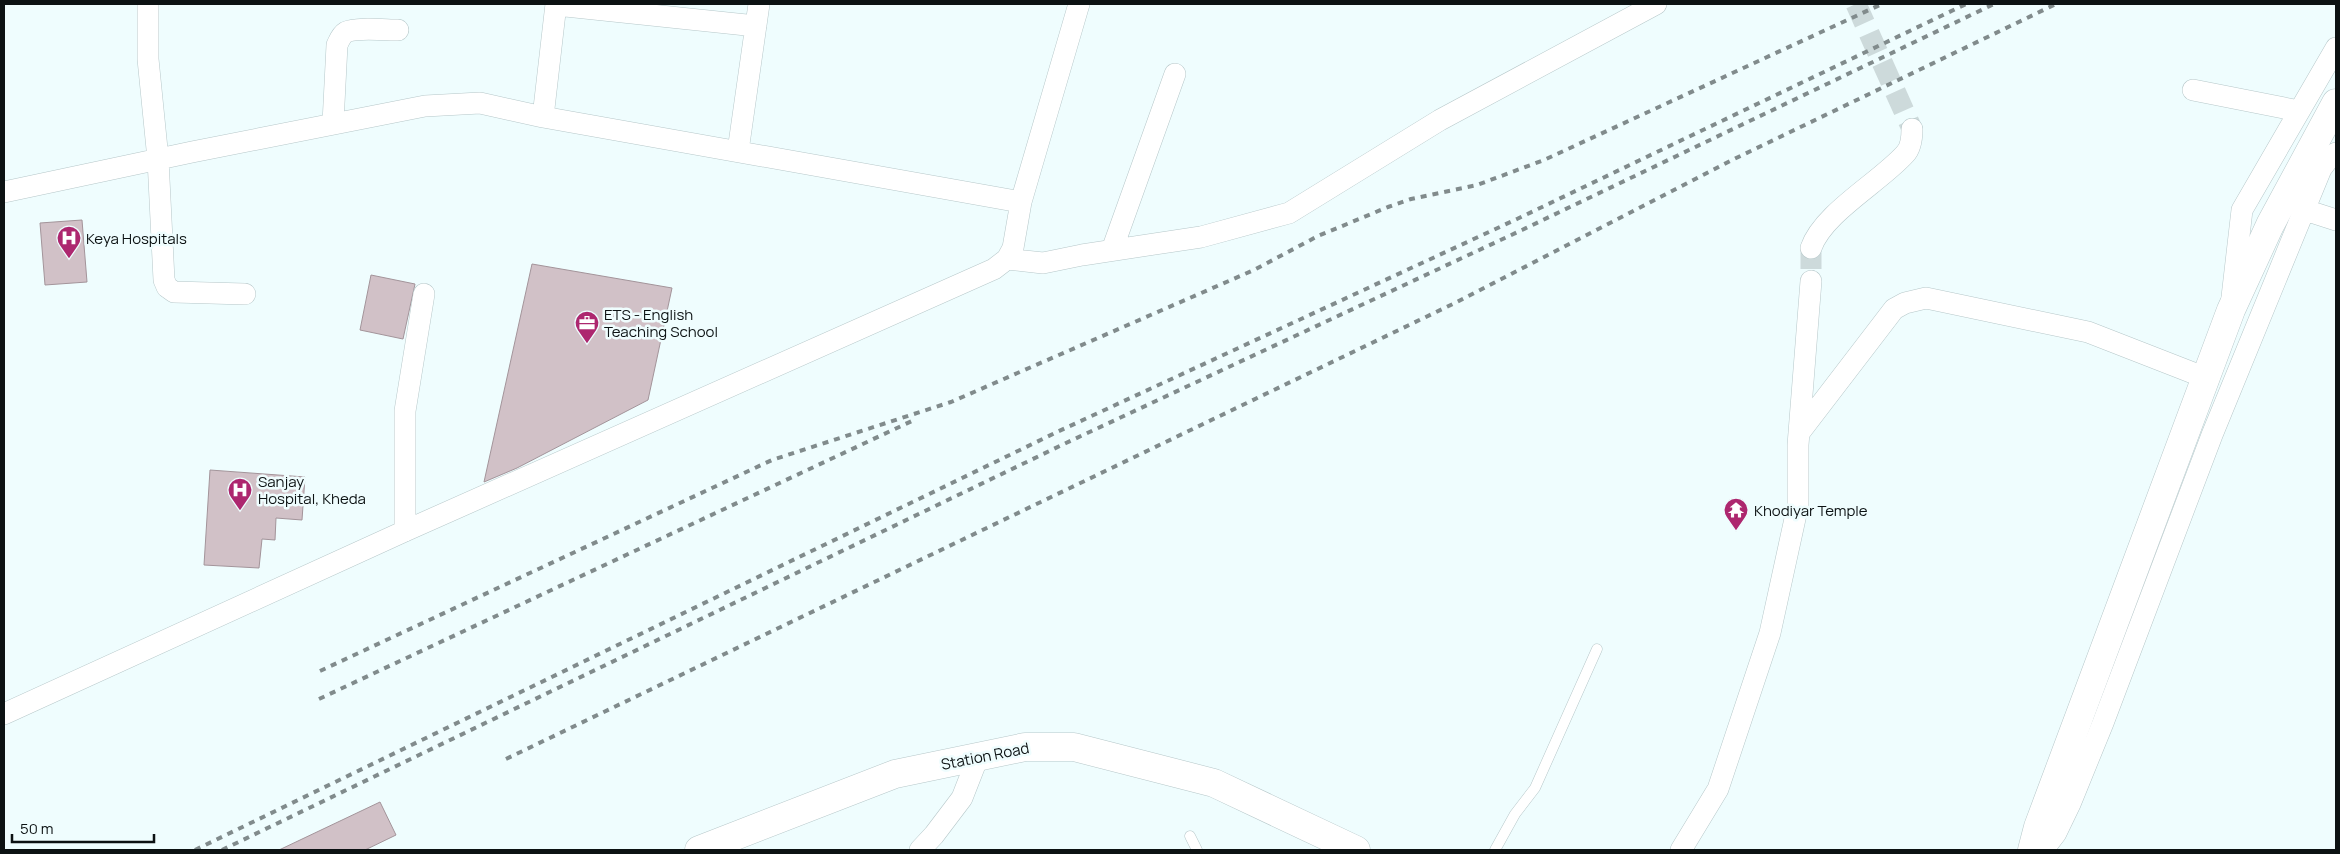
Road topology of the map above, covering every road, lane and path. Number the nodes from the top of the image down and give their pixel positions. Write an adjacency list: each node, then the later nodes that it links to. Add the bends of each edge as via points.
1 (148, 4): 18 (street, via 148,59)
2 (759, 4): 6 (street)
3 (1079, 4): 20 (street)
4 (1656, 4): 24 (street, via 1440,120 1289,213 1201,237)
5 (556, 5): 6 (street); 13 (street)
6 (756, 26): 16 (street)
7 (398, 30): 14 (street, via 355,30 341,37 337,45)
8 (2336, 48): 12 (street)
9 (1176, 74): 24 (street)
10 (2193, 90): 12 (street)
11 (2336, 103): 29 (main road, via 2270,224)
12 (2299, 111): 29 (street, via 2242,210)
13 (543, 117): 14 (street, via 480,103 458,103); 16 (street)
14 (332, 124): 18 (street)
15 (1912, 129): 23 (street, via 1906,154 1818,233)
16 (738, 151): 20 (street)
17 (2336, 154): 21 (street, via 2321,169)
18 (158, 159): 19 (street); 27 (street, via 164,280 167,286 174,292)
19 (4, 192)
20 (1021, 202): 25 (street, via 1013,248)
21 (2305, 210): 22 (street); 44 (street, via 2212,435 2070,804 2056,833)
22 (2336, 220)
23 (1811, 248)
24 (1112, 250): 25 (street, via 1043,263)
25 (1007, 259): 32 (street, via 985,273)
26 (1811, 281): 31 (street)
27 (245, 294)
28 (424, 294): 32 (street, via 405,411)
29 (2231, 310): 30 (main road)
30 (2206, 378): 31 (street, via 2088,332 1926,298 1905,302 1894,309); 43 (main road)
31 (1799, 433): 42 (street, via 1798,505 1770,633 1718,789)
32 (405, 531): 34 (street)
33 (1597, 649): 41 (lane, via 1535,788)
34 (4, 714)
35 (978, 757): 37 (main road, Station Road, via 895,774); 38 (street, via 962,798); 40 (main road, Station Road, via 1025,747 1074,747 1214,783)
36 (1190, 836): 39 (lane)
37 (699, 850)
38 (920, 850)
39 (1197, 850)
40 (1356, 850)
41 (1495, 850)
42 (1681, 850)
43 (2032, 850)
44 (2043, 850)

